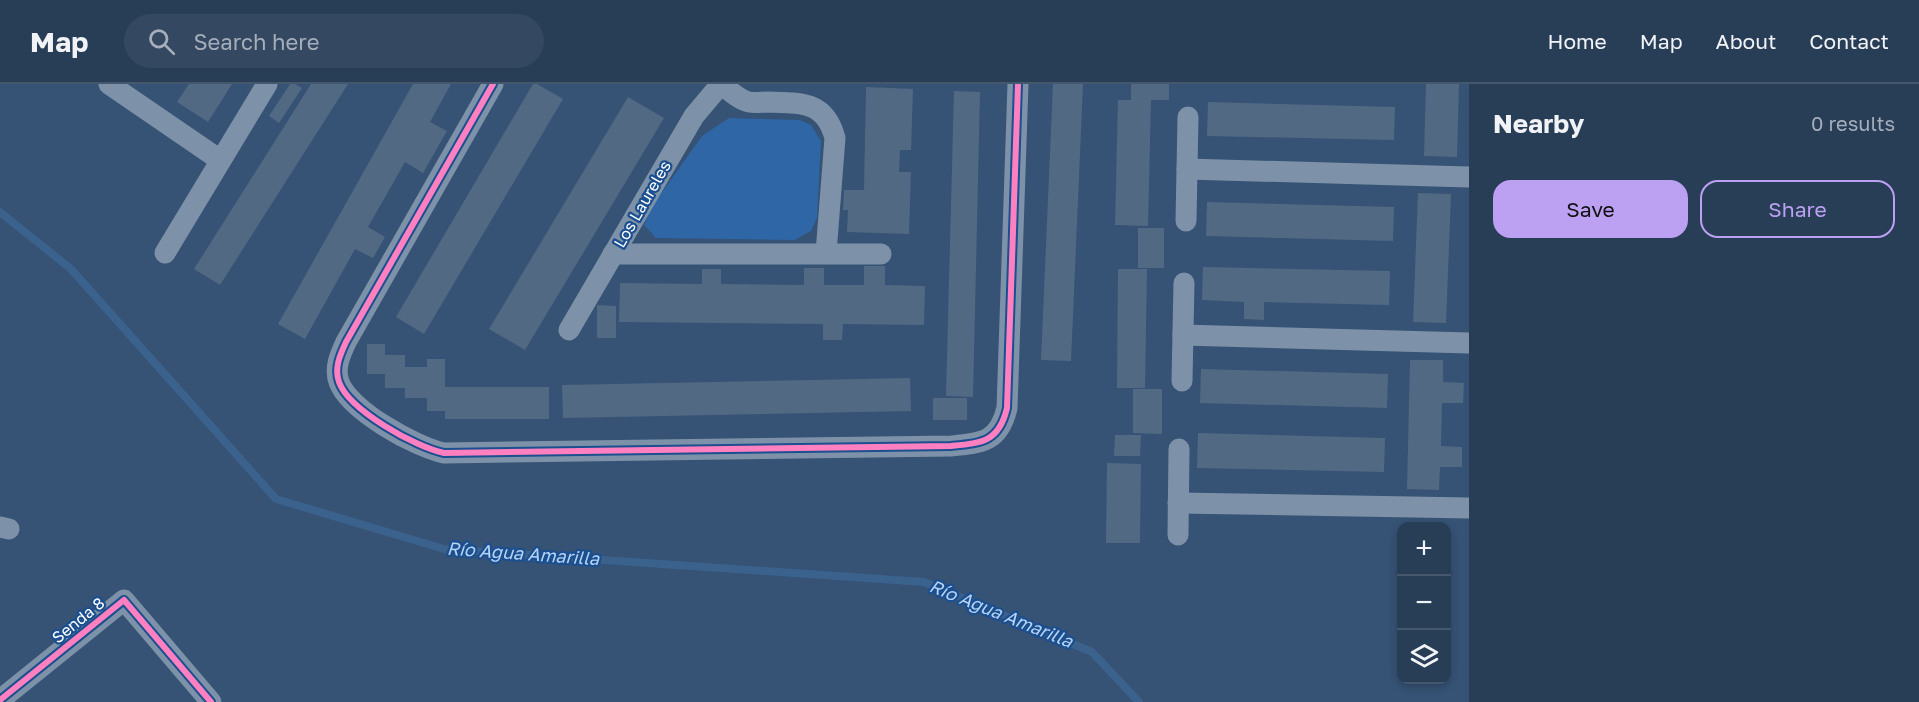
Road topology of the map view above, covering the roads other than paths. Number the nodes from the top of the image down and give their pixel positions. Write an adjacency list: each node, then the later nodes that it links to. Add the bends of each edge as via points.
1 (109, 84): 7 (street)
2 (267, 84): 7 (street)
3 (493, 84): 5 (street, via 346,342 337,369 339,382 357,407 411,440 444,453 951,446 985,441 996,434 1004,422 1008,399)
4 (721, 84): 12 (street, via 748,102 796,103 816,108 831,123 835,138); 13 (street, Los Laureles, via 694,116)
5 (1018, 84)
6 (1188, 117): 8 (street)
7 (220, 160): 11 (street)
8 (1188, 169): 9 (street); 10 (street)
9 (1469, 177)
10 (1186, 220)
11 (165, 253)
12 (826, 253): 13 (street); 14 (street)
13 (613, 254): 16 (street, Los Laureles)
14 (881, 254)
15 (1184, 283): 17 (street)
16 (569, 330)
17 (1183, 335): 18 (street); 19 (street)
18 (1469, 343)
19 (1182, 381)
20 (1179, 449): 21 (street)
21 (1178, 503): 22 (street); 23 (street)
22 (1469, 508)
23 (1178, 535)
24 (0, 700): 25 (street, Senda 8, via 124,600)
25 (211, 702)

